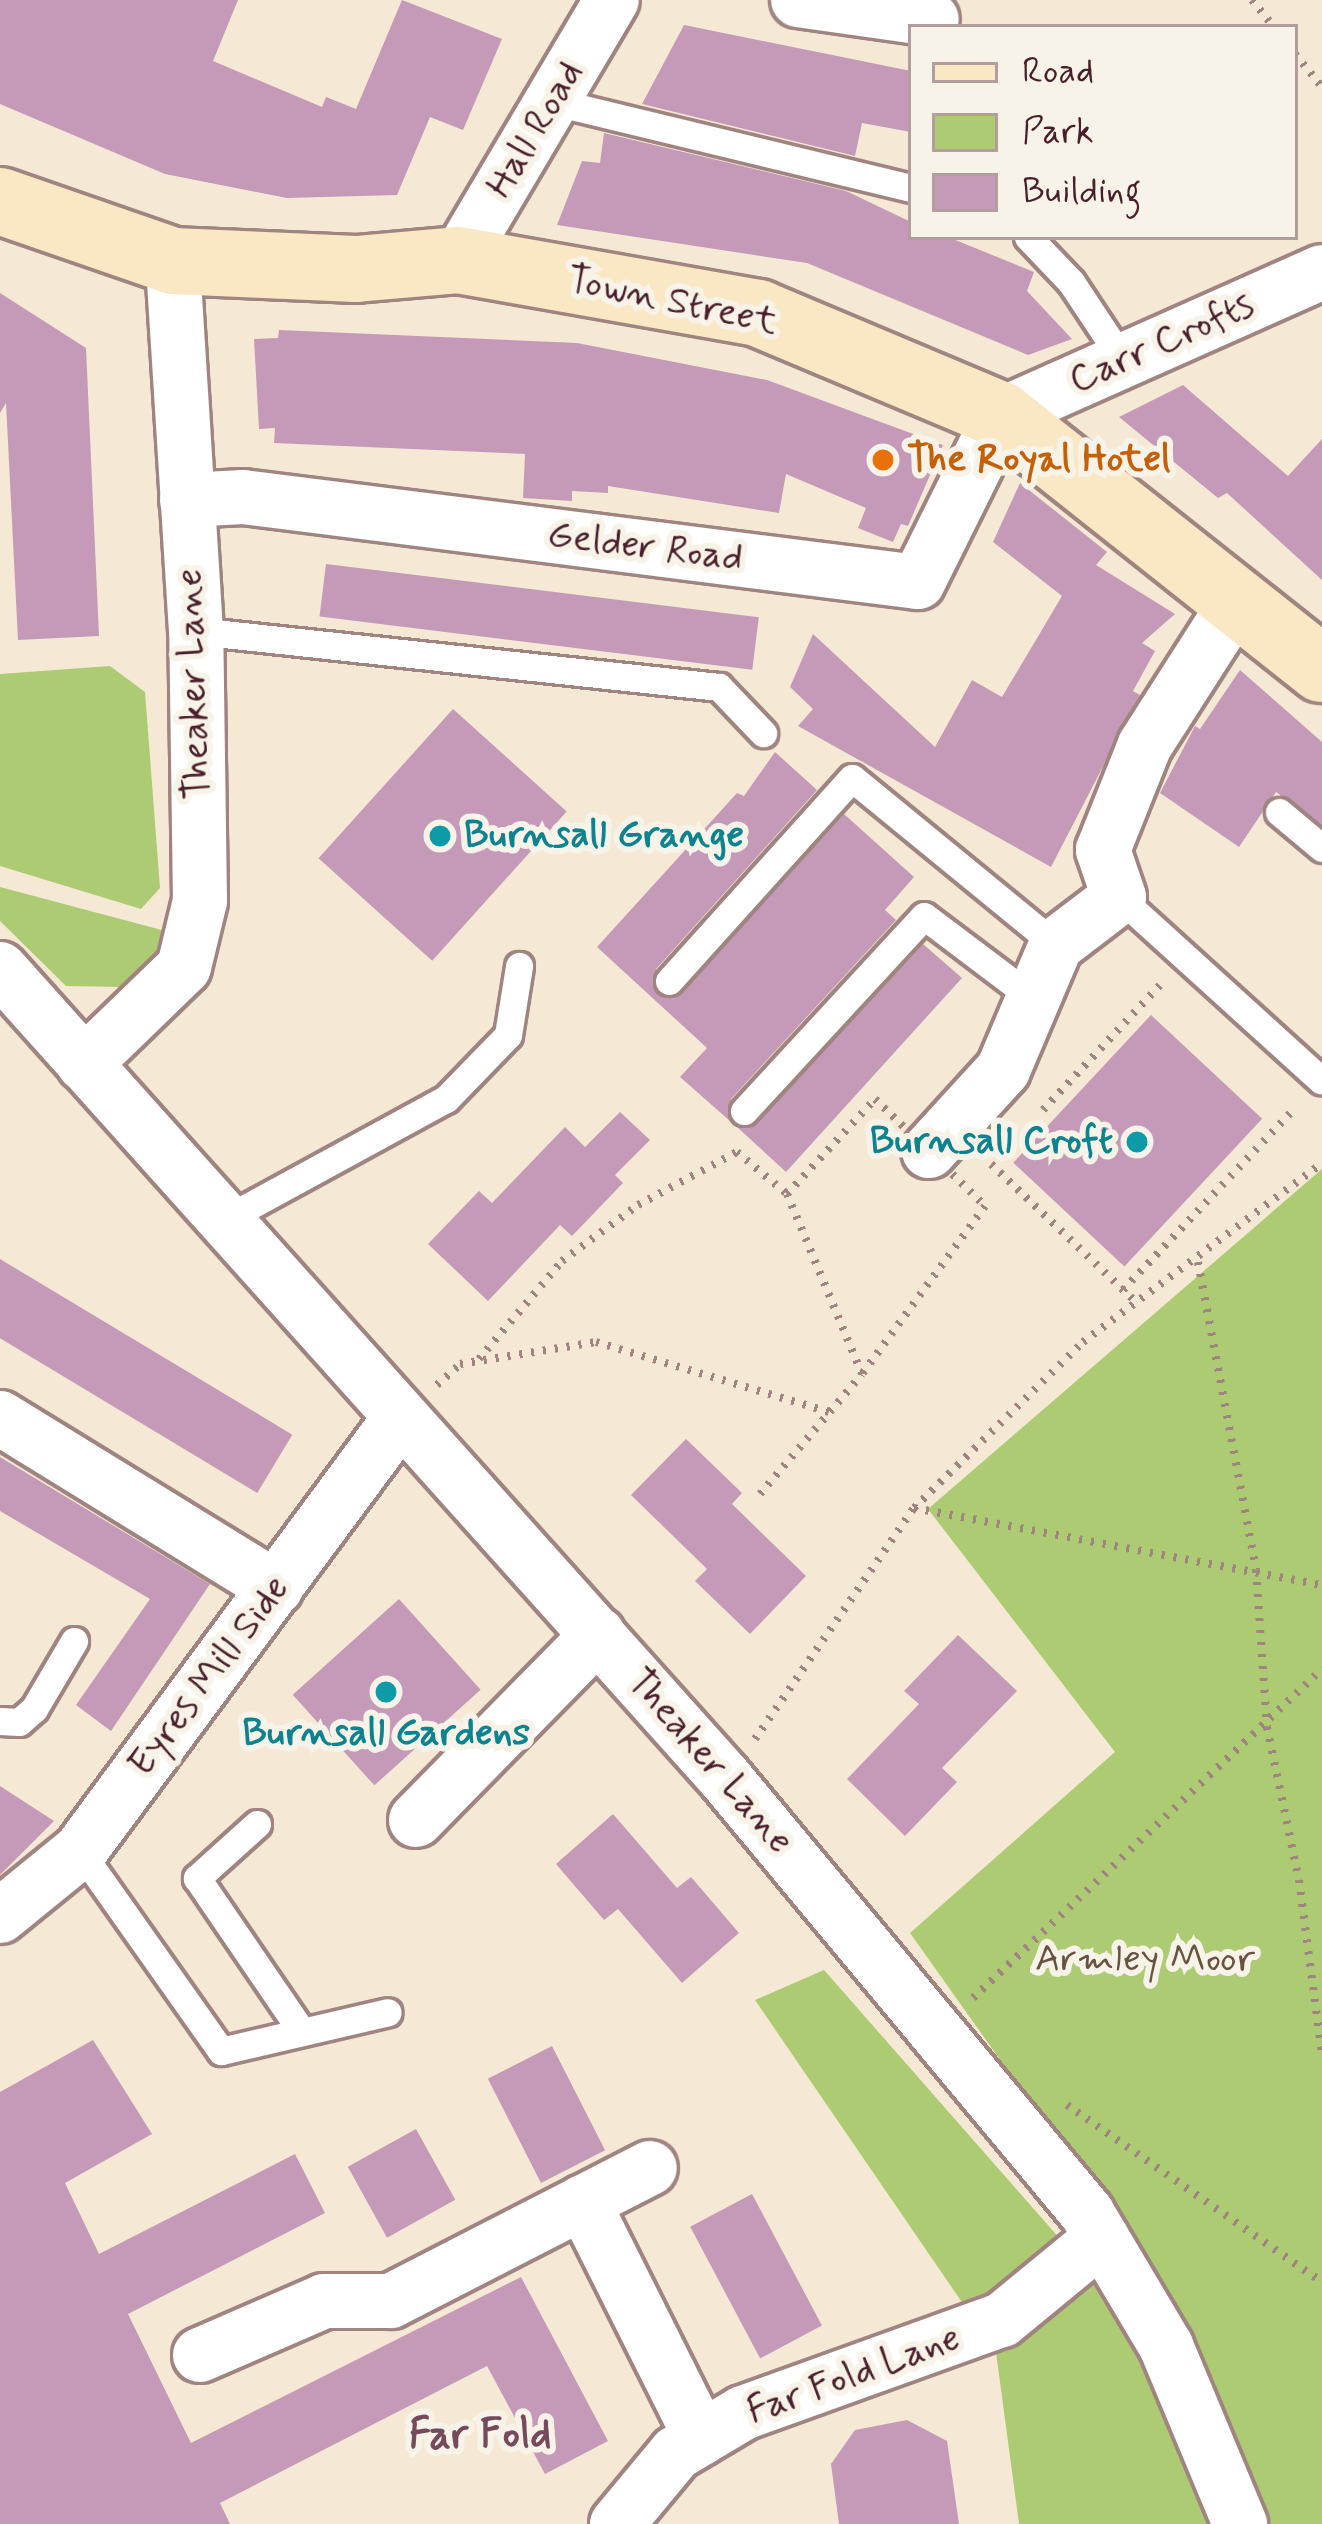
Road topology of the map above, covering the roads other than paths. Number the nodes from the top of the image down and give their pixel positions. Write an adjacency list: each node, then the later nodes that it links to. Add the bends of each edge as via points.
1 (612, 0): 4 (street, Hall Road)
2 (797, 0): 3 (street)
3 (932, 19)
4 (555, 101): 5 (lane); 8 (street, Hall Road)
5 (908, 187)
6 (0, 202): 9 (street, Town Street)
7 (1031, 240): 11 (lane, via 1071,282)
8 (458, 260): 9 (street, Town Street, via 356,269); 12 (street, Town Street, via 758,314)
9 (173, 261): 13 (street, Theaker Lane)
10 (1322, 272): 11 (street, Carr Crofts)
11 (1124, 362): 12 (street, Carr Crofts)
12 (1001, 415): 13 (street, Gelder Road, via 918,582 243,497); 14 (street, Town Street)
13 (187, 500): 15 (street, Theaker Lane)
14 (1237, 601): 16 (street, Town Street); 20 (street, via 1137,766 1103,850)
15 (196, 631): 17 (lane, via 719,687); 26 (street, Theaker Lane, via 200,901 184,967)
16 (1322, 669)
17 (763, 733)
18 (1280, 812): 19 (lane)
19 (1322, 848)
20 (1119, 897): 21 (street); 27 (lane)
21 (1056, 945): 24 (lane, via 852,778); 25 (street)
22 (519, 967): 30 (lane, via 508,1035 446,1099)
23 (0, 969): 26 (street, Theaker Lane)
24 (669, 981)
25 (1033, 998): 28 (lane, via 924,916); 29 (street, via 1003,1070)
26 (84, 1064): 30 (street, Theaker Lane)
27 (1321, 1080)
28 (744, 1111)
29 (929, 1151)
30 (222, 1222): 32 (street, Theaker Lane)
31 (0, 1418): 33 (street)
32 (400, 1418): 33 (street, Eyres Mill Side); 34 (street, Theaker Lane)
33 (276, 1588): 39 (street, Eyres Mill Side)
34 (598, 1635): 37 (street); 45 (street, Theaker Lane, via 939,2033)
35 (74, 1641): 36 (lane, via 34,1709 19,1721)
36 (0, 1720)
37 (416, 1820)
38 (257, 1824): 42 (lane, via 197,1878)
39 (80, 1851): 40 (street, Eyres Mill Side); 42 (lane, via 221,2051)
40 (13, 1909)
41 (388, 2012): 42 (lane)
42 (302, 2032)
43 (650, 2168): 44 (street)
44 (584, 2202): 46 (street, via 391,2301 324,2301); 47 (street)
45 (1102, 2238): 47 (street, Far Fold Lane, via 1002,2320 742,2413); 49 (street, Theaker Lane, via 1166,2346)
46 (200, 2355)
47 (701, 2438): 48 (street, Far Fold Lane, via 676,2453)
48 (616, 2524)
49 (1240, 2524)

